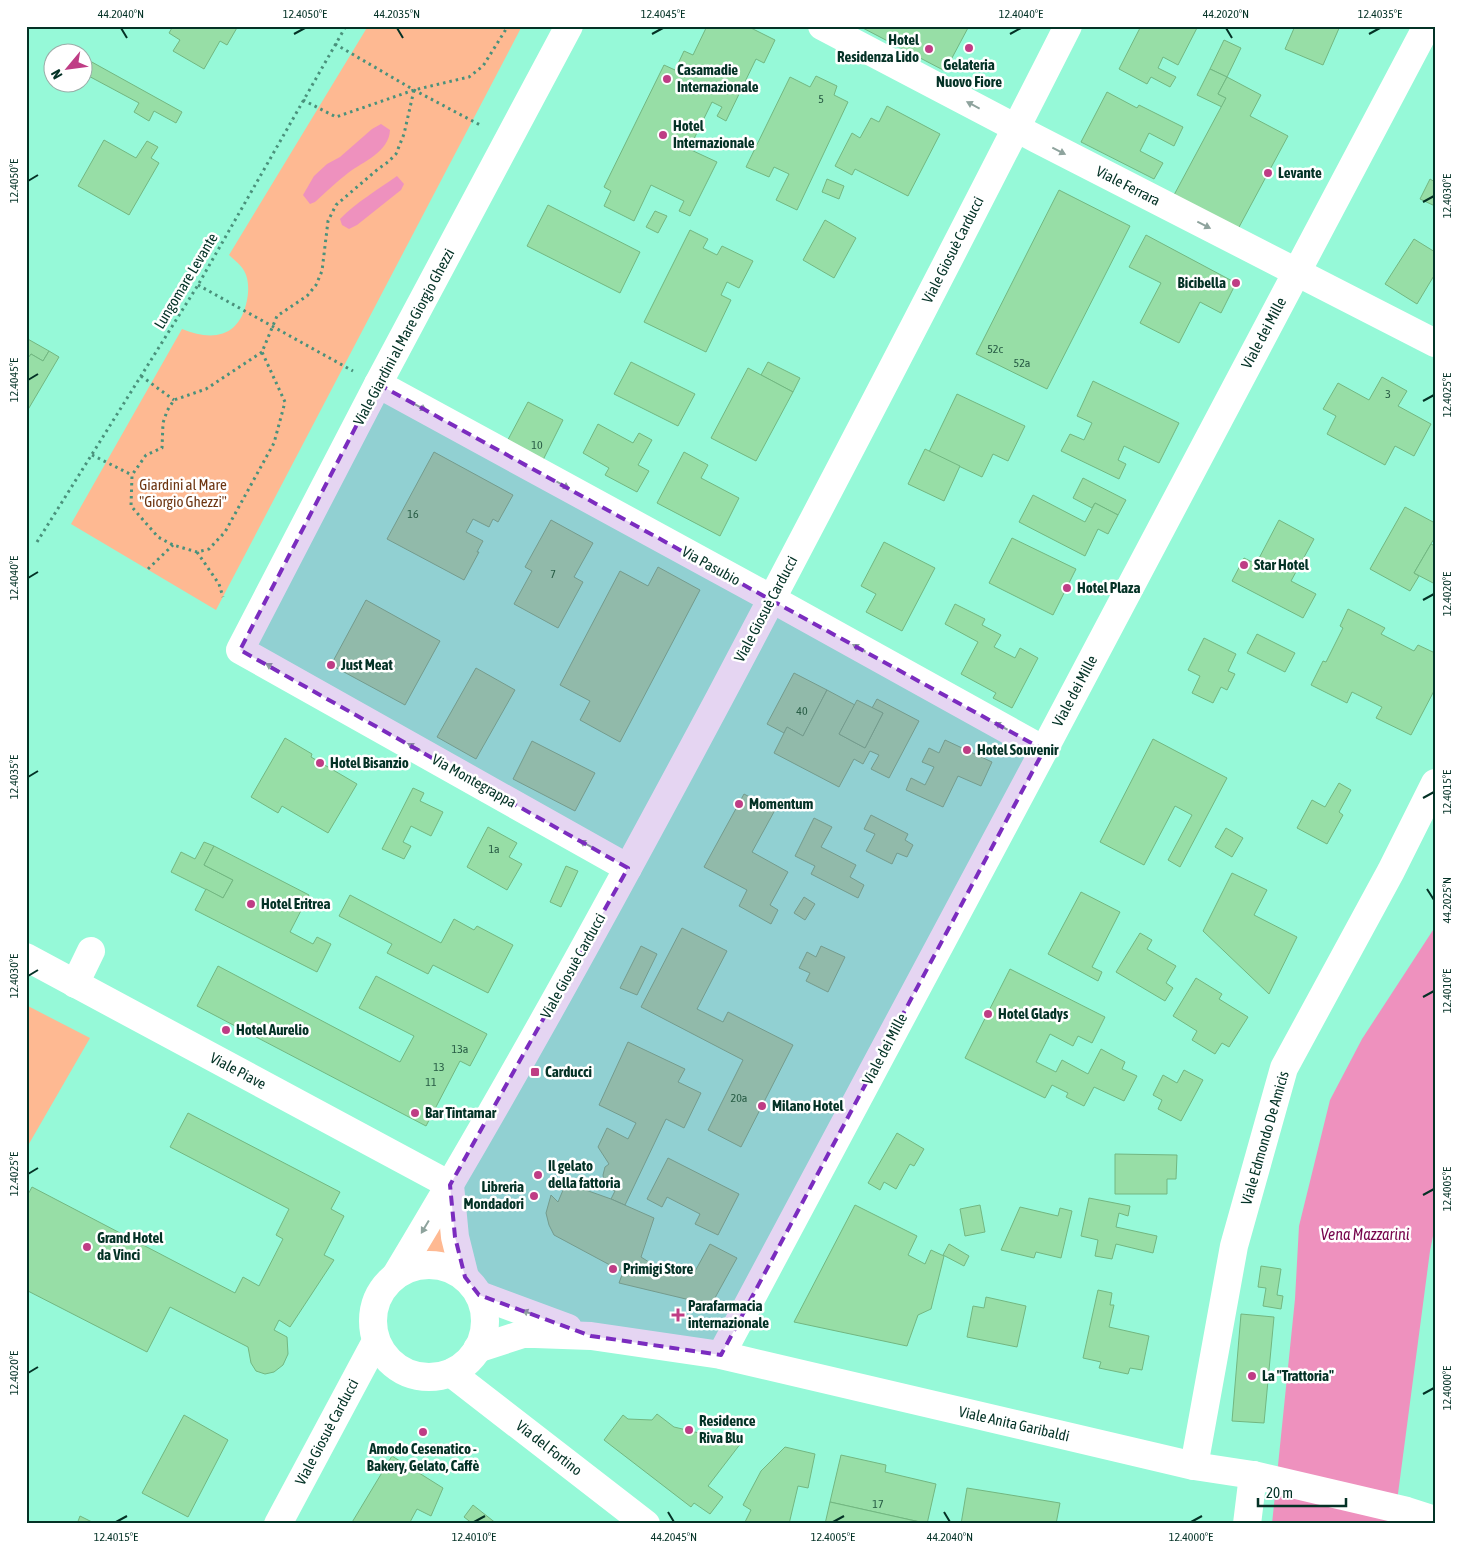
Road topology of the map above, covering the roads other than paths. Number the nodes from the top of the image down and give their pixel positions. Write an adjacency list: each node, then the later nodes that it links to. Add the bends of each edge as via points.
1 (569, 26): 8 (street, Viale Giardini al Mare Giorgio Ghezzi)
2 (822, 26): 5 (street, Viale Ferrara, one-way to 2)
3 (1068, 26): 5 (street, Viale Giosuè Carducci)
4 (1426, 26): 6 (street, Viale dei Mille)
5 (1016, 128): 6 (street, Viale Ferrara, one-way to 6); 9 (street, Viale Giosuè Carducci)
6 (1296, 272): 7 (street, Viale Ferrara); 11 (street, Viale dei Mille)
7 (1435, 343)
8 (378, 384): 9 (street, Via Pasubio, one-way to 9); 10 (street, Viale Giardini al Mare Giorgio Ghezzi)
9 (772, 599): 11 (street, Via Pasubio, one-way to 9); 13 (street, Viale Giosuè Carducci)
10 (240, 650): 13 (street, Via Montegrappa, one-way to 10)
11 (1044, 750): 23 (street, Viale dei Mille)
12 (1435, 782): 25 (street, Viale Edmondo De Amicis, via 1391,871 1284,1068 1234,1246)
13 (628, 868): 17 (street, Viale Giosuè Carducci)
14 (91, 951): 16 (street)
15 (26, 957): 16 (street, Viale Piave)
16 (75, 984): 17 (street, Viale Piave)
17 (450, 1185): 18 (street, Viale Giosuè Carducci, one-way to 18); 19 (street, via 455,1237)
18 (396, 1275): 19 (street, via 413,1267 431,1264 449,1268); 21 (street, via 383,1288 375,1304 373,1323)
19 (472, 1286): 20 (street, Viale Anita Garibaldi, one-way to 19); 22 (street, via 485,1313 484,1332)
20 (591, 1336): 22 (street, Viale Anita Garibaldi, via 524,1334); 23 (street, Viale Anita Garibaldi)
21 (376, 1341): 24 (street, via 399,1368 416,1376 433,1377); 28 (street, Viale Giosuè Carducci)
22 (477, 1349): 24 (street, via 466,1363)
23 (721, 1355): 25 (street, Viale Anita Garibaldi)
24 (451, 1372): 29 (street, Via del Fortino)
25 (1194, 1466): 26 (street, Viale Anita Garibaldi)
26 (1253, 1475): 27 (street, Viale Anita Garibaldi); 30 (street)
27 (1435, 1520)
28 (278, 1524)
29 (646, 1524)
30 (1247, 1524)

